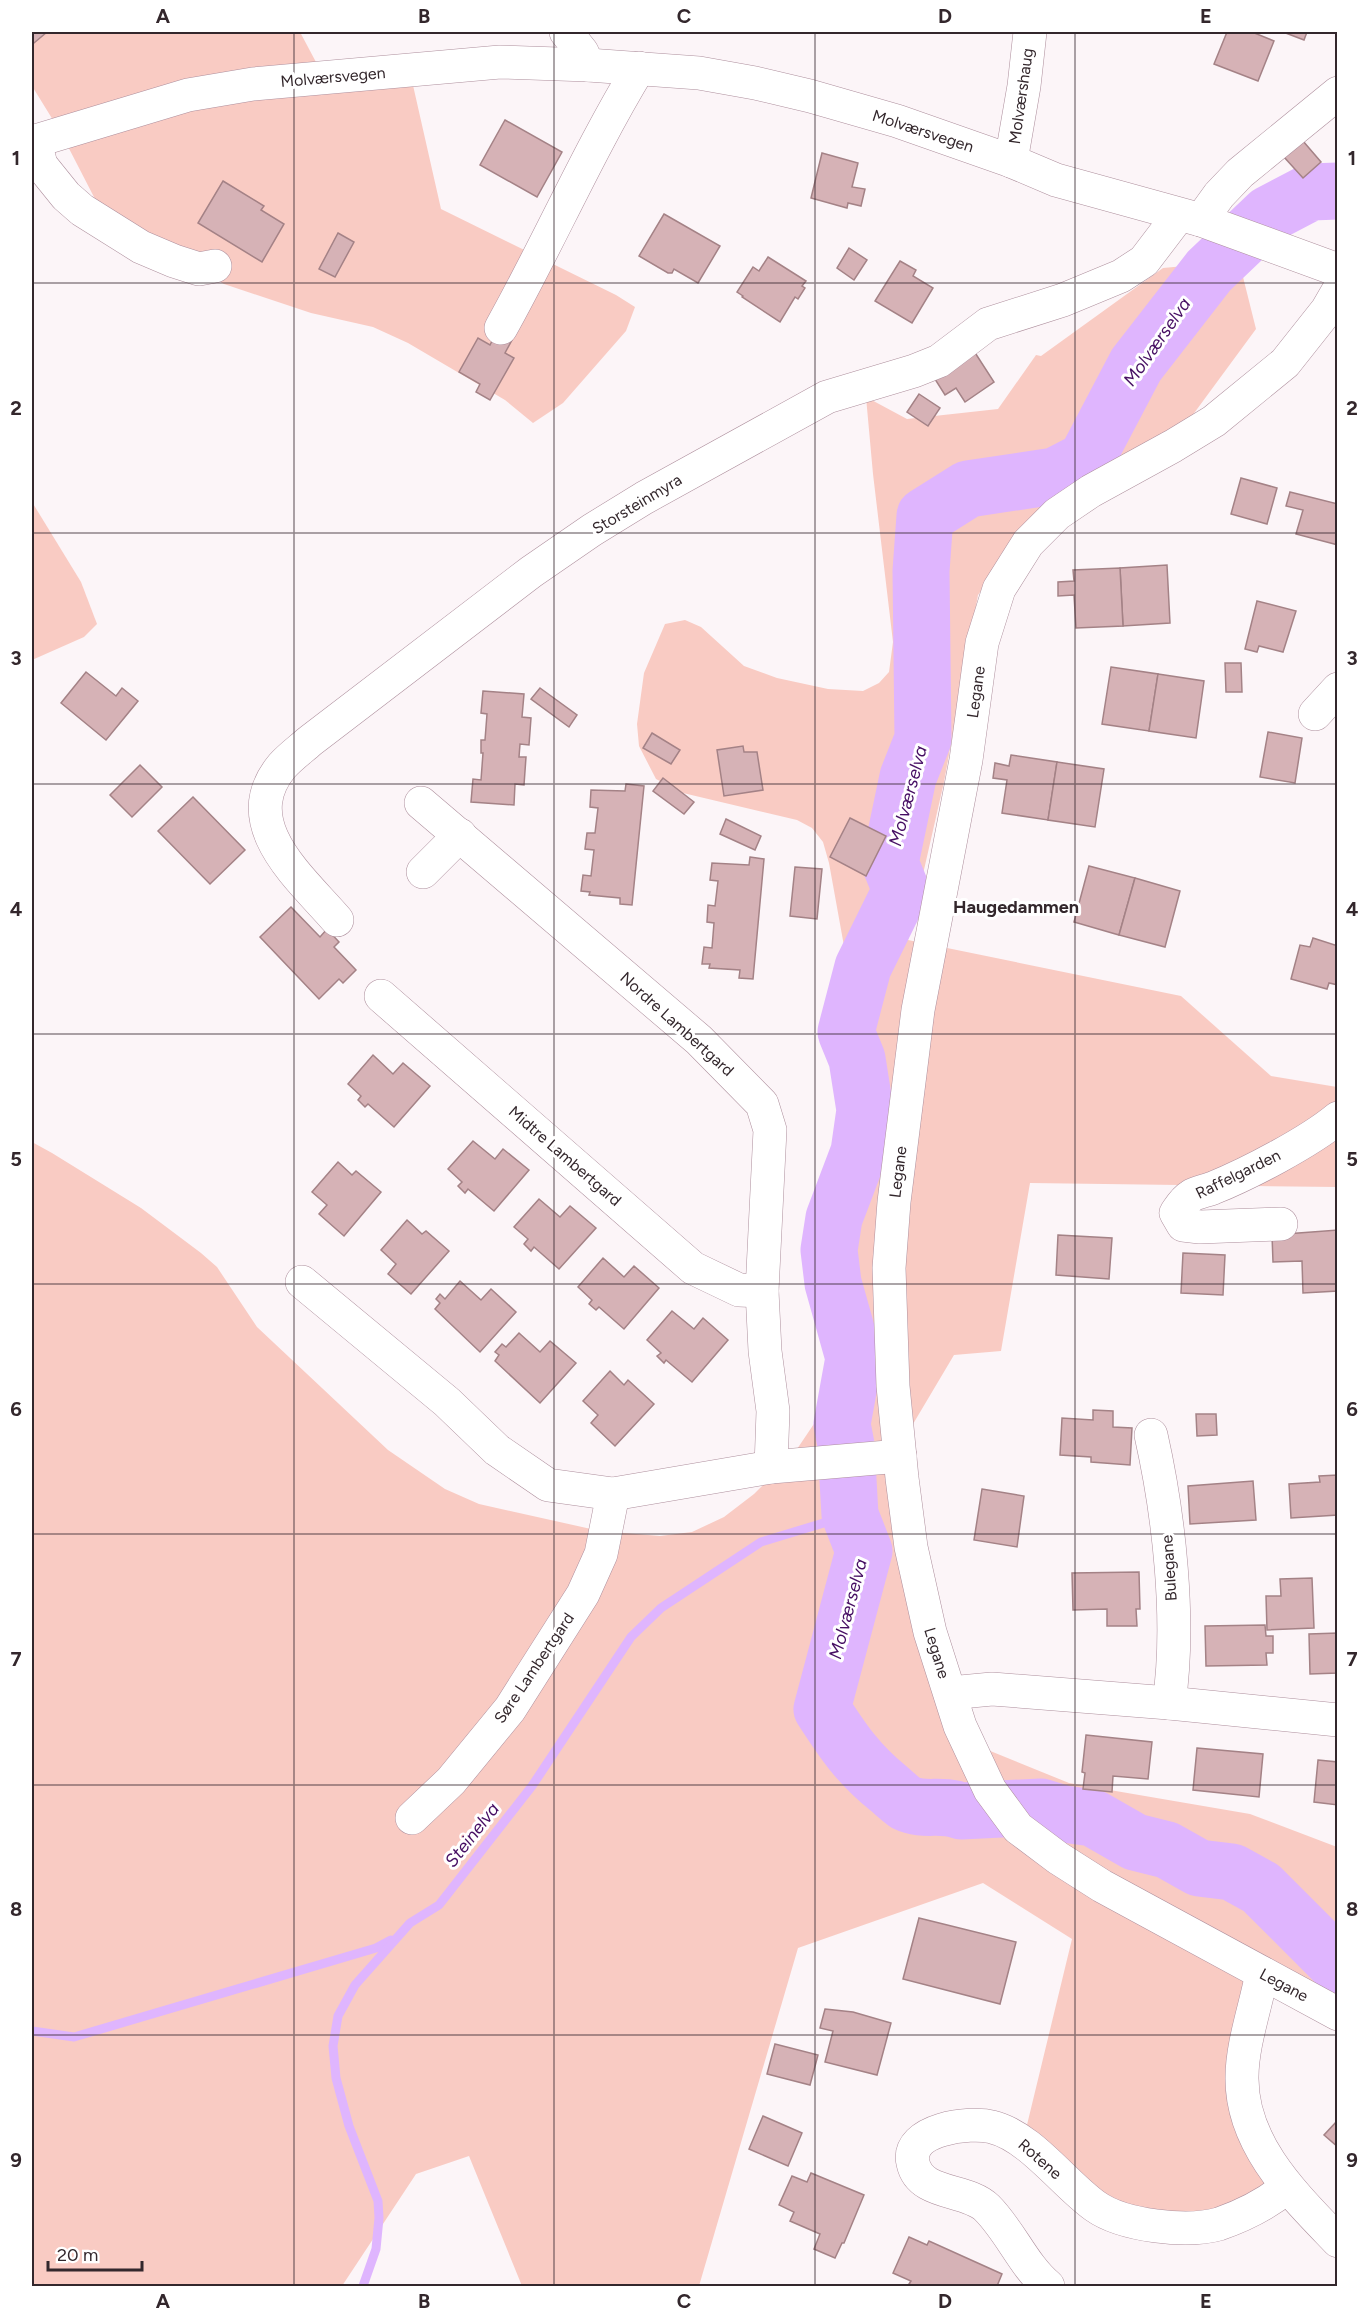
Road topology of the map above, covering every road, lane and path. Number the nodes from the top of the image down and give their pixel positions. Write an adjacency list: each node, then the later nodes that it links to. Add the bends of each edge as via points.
1 (567, 32): 3 (street)
2 (1030, 32): 7 (street, Molværshaug)
3 (588, 65): 4 (street, Molværsvegen); 6 (street, Molværsvegen, via 500,62 253,84 188,95)
4 (639, 68): 7 (street, Molværsvegen, via 699,73 810,96); 12 (street)
5 (1338, 93): 8 (street, via 1240,173)
6 (33, 142): 9 (street, Molværsvegen, via 41,165 82,210 141,247 174,261 199,269)
7 (1011, 161): 8 (street, Molværsvegen, via 1056,180)
8 (1202, 221): 10 (street, Molværsvegen); 18 (street, Storsteinmyra, via 1121,276 988,324 939,360 914,371 827,397 627,509 531,572 310,741 275,776 265,803 267,828 276,849)
9 (215, 266)
10 (1338, 270)
11 (1338, 291): 25 (street, Legane, via 1285,363 1214,421 1057,514 1028,543 999,590 982,643 966,760 918,1010 894,1202 889,1268)
12 (501, 328)
13 (1338, 689): 14 (street)
14 (1315, 714)
15 (421, 802): 16 (street, Nordre Lambertgard)
16 (460, 835): 17 (street); 23 (street, Nordre Lambertgard, via 699,1040 762,1104 770,1130)
17 (423, 872)
18 (337, 920)
19 (381, 996): 23 (street, Midtre Lambertgard, via 693,1268 739,1290)
20 (1338, 1118): 21 (street, Raffelgarden, via 1272,1159 1191,1195 1176,1214 1183,1225 1200,1227)
21 (1281, 1224)
22 (302, 1282): 27 (street, via 447,1402 497,1450 548,1485)
23 (762, 1291): 26 (street, Nordre Lambertgard, via 772,1411)
24 (1151, 1435): 29 (street, Bulegane, via 1162,1487 1172,1590 1174,1668)
25 (900, 1456): 26 (street); 28 (street, Legane, via 911,1547 930,1632)
26 (771, 1467): 27 (street)
27 (613, 1494): 31 (street, Søre Lambertgard, via 601,1554 583,1594 510,1709 452,1781)
28 (950, 1693): 29 (street, via 992,1689); 32 (street, Legane, via 960,1726 990,1790 1018,1828 1102,1886)
29 (1170, 1703): 30 (street)
30 (1338, 1720)
31 (412, 1818)
32 (1262, 1973): 33 (street, Legane); 34 (street, via 1244,2060 1243,2097 1263,2151)
33 (1338, 2014)
34 (1287, 2187): 35 (street); 36 (street, Rotene, via 1218,2224 1146,2225 1097,2207 1011,2133 990,2126 968,2125 931,2133 916,2146 912,2156 922,2180 985,2206 1007,2230 1035,2275)
35 (1338, 2241)
36 (1048, 2286)

